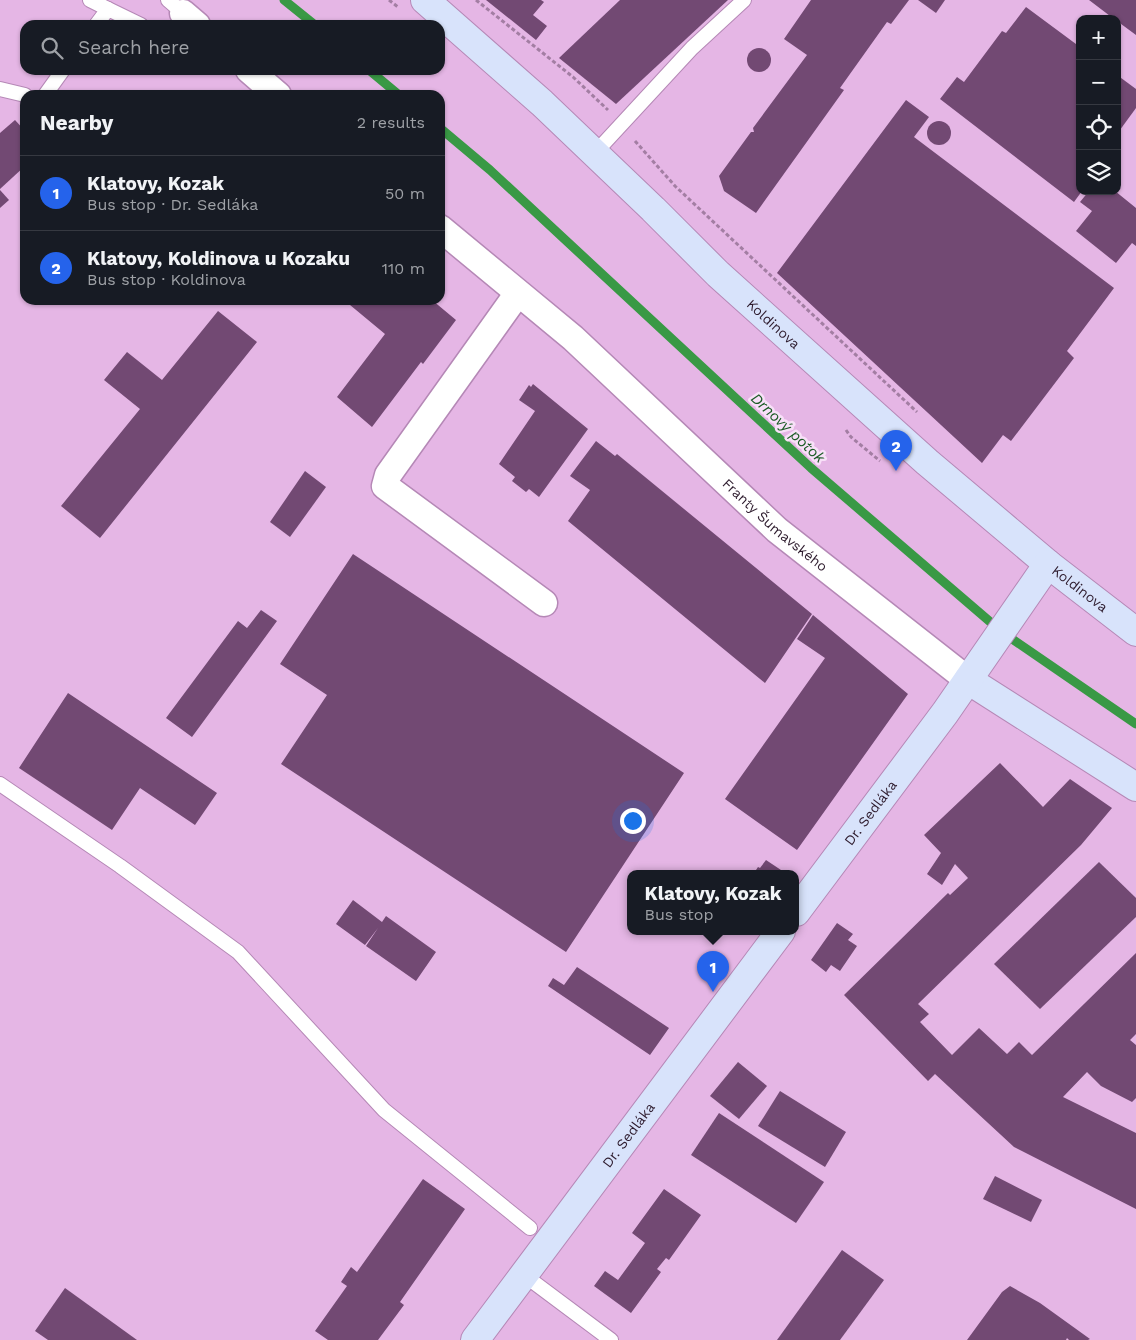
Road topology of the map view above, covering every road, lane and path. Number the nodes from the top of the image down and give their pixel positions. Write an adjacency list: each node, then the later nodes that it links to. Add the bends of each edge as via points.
1 (90, 0): 5 (lane)
2 (425, 0): 15 (street, Koldinova, via 528,90)
3 (476, 0): 14 (path, via 573,77)
4 (744, 0): 14 (lane, via 692,48)
5 (108, 8): 6 (lane); 7 (lane)
6 (100, 20)
7 (131, 20)
8 (59, 75): 11 (lane)
9 (255, 75): 12 (street)
10 (0, 89): 13 (lane)
11 (49, 90)
12 (272, 90)
13 (20, 94)
14 (620, 124): 15 (lane); 18 (path, via 675,186)
15 (594, 154): 19 (street, Koldinova, via 774,325 927,462)
16 (445, 232): 17 (street, Franty Šumavského)
17 (518, 292): 20 (street, via 388,475 385,486); 22 (street, Franty Šumavského, via 573,338 777,530)
18 (921, 416)
19 (1048, 564): 21 (street, Koldinova); 22 (street, Dr. Sedláka)
20 (544, 603)
21 (1136, 632)
22 (975, 670): 24 (street, Franty Šumavského); 25 (street, Dr. Sedláka)
23 (0, 784): 27 (lane, via 238,952 384,1110)
24 (1136, 787)
25 (799, 908)
26 (779, 935): 28 (street, Dr. Sedláka)
27 (530, 1228)
28 (524, 1275): 29 (street, Dr. Sedláka); 30 (lane)
29 (475, 1340)
30 (611, 1340)

